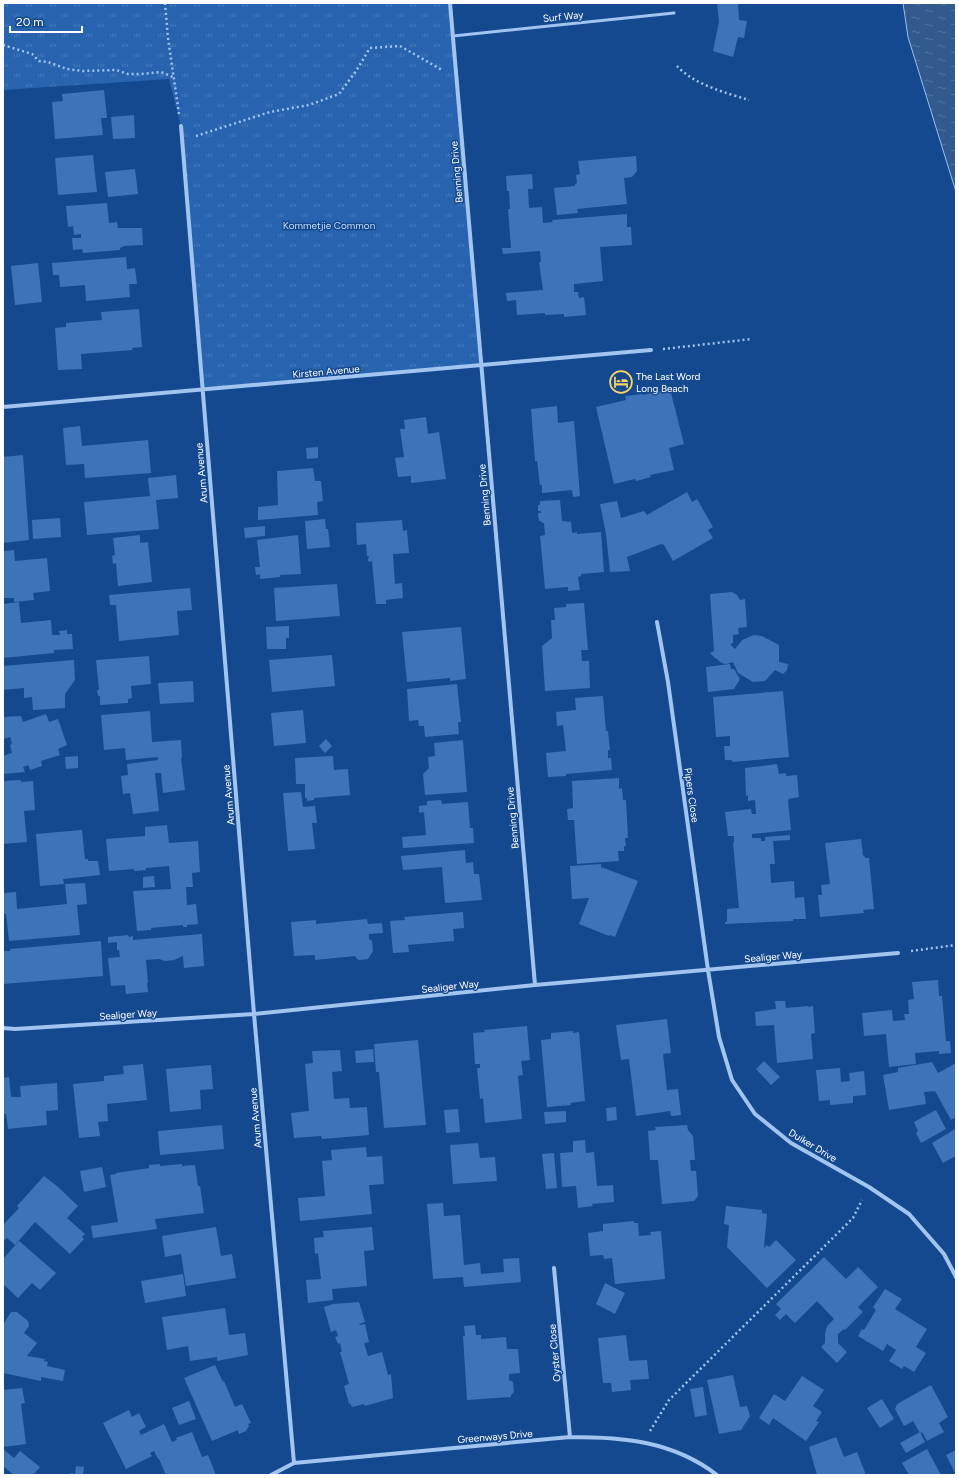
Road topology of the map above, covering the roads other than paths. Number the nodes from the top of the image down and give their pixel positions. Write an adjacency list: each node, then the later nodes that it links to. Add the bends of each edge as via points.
1 (450, 3): 3 (street, Benning Drive)
2 (674, 13): 3 (lane, Surf Way)
3 (453, 36): 6 (street, Benning Drive)
4 (181, 126): 7 (street, Arum Avenue)
5 (651, 350): 6 (street, Kirsten Avenue)
6 (481, 365): 7 (street, Kirsten Avenue); 12 (street, Benning Drive)
7 (202, 390): 8 (street, Kirsten Avenue); 13 (street, Arum Avenue)
8 (3, 407)
9 (657, 622): 11 (street, Pipers Close, via 668,682)
10 (898, 953): 11 (street, Sealiger Way)
11 (708, 970): 12 (street, Sealiger Way); 16 (street, Duiker Drive, via 719,1037 732,1080 755,1114 791,1143 869,1187 909,1214 944,1254)
12 (535, 985): 13 (street, Sealiger Way)
13 (254, 1014): 14 (street, Sealiger Way); 18 (street, Arum Avenue)
14 (3, 1028)
15 (554, 1268): 17 (street, Oyster Close)
16 (956, 1277)
17 (570, 1436): 18 (street, Greenways Drive); 20 (street, Greenways Drive, via 644,1441 673,1450)
18 (294, 1463): 19 (street, Greenways Drive)
19 (271, 1475)
20 (717, 1475)

